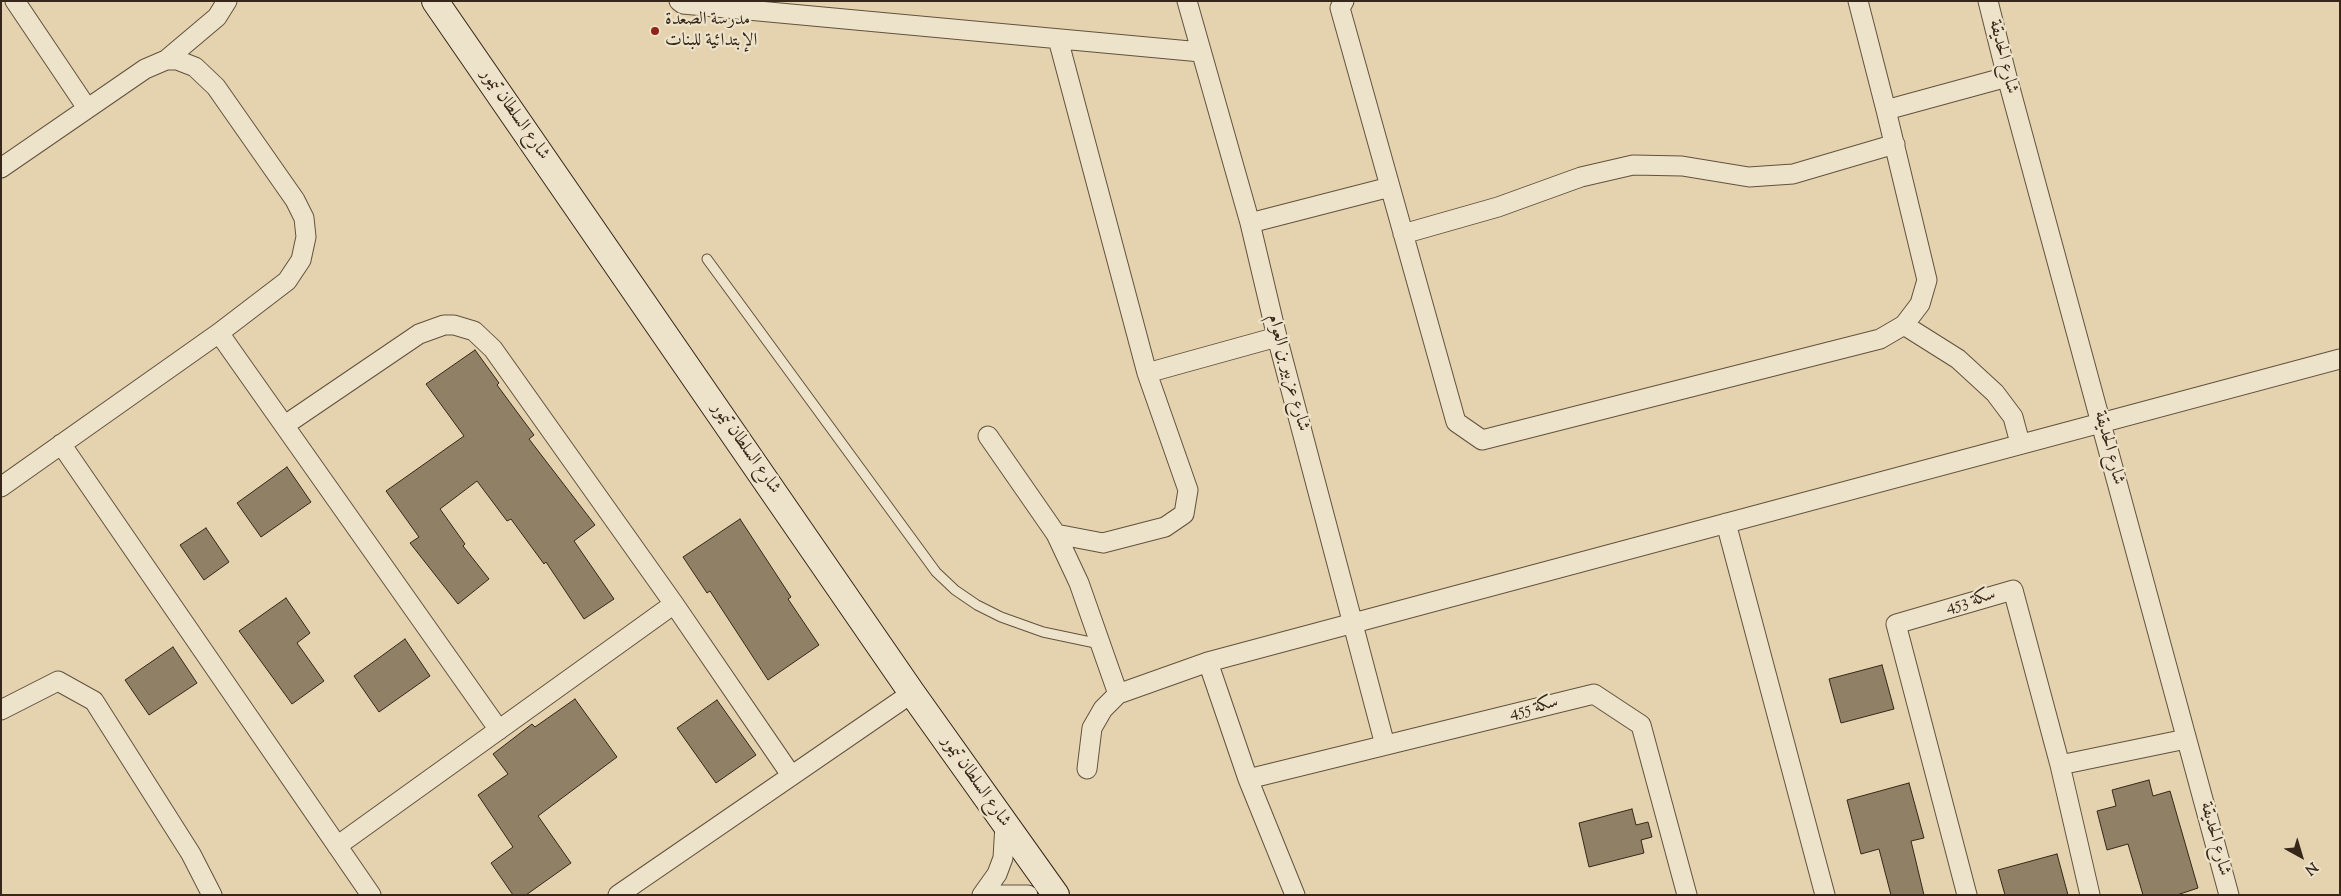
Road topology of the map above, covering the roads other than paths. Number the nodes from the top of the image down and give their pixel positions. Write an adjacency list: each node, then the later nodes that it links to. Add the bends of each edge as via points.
1 (15, 1): 14 (street)
2 (226, 1): 12 (street, via 217,17)
3 (435, 1): 39 (main road, شارع السلطان تيمور)
4 (452, 1): 58 (main road, شارع السلطان تيمور)
5 (680, 1): 10 (street, via 683,4)
6 (1187, 1): 11 (street, شارع عزبير بن العوام)
7 (1344, 1): 18 (street, via 1340,8)
8 (1858, 1): 15 (street)
9 (1988, 1): 13 (street, شارع الحديقة)
10 (1058, 39): 11 (street); 26 (street)
11 (1201, 52): 19 (street, شارع عزبير بن العوام)
12 (166, 60): 14 (street, via 145,69); 23 (street, via 186,62 209,79 295,200 306,227 305,249 296,271)
13 (2007, 77): 15 (street); 27 (street, شارع الحديقة)
14 (87, 108): 17 (street)
15 (1886, 110): 16 (street)
16 (1895, 144): 20 (street, via 1792,174 1749,176 1682,166 1633,165 1581,177 1498,207); 22 (street, via 1927,280 1920,304)
17 (1, 168)
18 (1390, 187): 19 (street); 20 (street)
19 (1250, 223): 24 (street, شارع عزبير بن العوام)
20 (1403, 234): 22 (street, via 1456,422 1482,440 1880,339)
21 (707, 259): 37 (lane, via 936,572 955,590 1001,617 1043,632)
22 (1904, 325): 30 (street, via 1958,359 1995,392 2013,417)
23 (219, 333): 28 (street); 31 (street)
24 (1277, 338): 26 (street); 36 (street, شارع عزبير بن العوام)
25 (2340, 359): 27 (street)
26 (1147, 373): 34 (street, via 1188,490 1184,514 1165,527 1103,543)
27 (2100, 422): 30 (street); 43 (street, شارع الحديقة)
28 (285, 424): 35 (street, via 425,331 454,325 474,332 493,349); 42 (street)
29 (988, 436): 34 (street)
30 (2020, 443): 33 (street)
31 (61, 444): 32 (street); 50 (street)
32 (1, 487)
33 (1726, 523): 36 (street); 61 (street)
34 (1056, 534): 37 (street, via 1079,583)
35 (674, 604): 42 (street); 47 (street)
36 (1353, 623): 38 (street); 44 (street, شارع عزبير بن العوام)
37 (1100, 644): 40 (street)
38 (1208, 662): 40 (street); 48 (street)
39 (912, 693): 47 (street); 49 (main road, شارع السلطان تيمور)
40 (1118, 694): 46 (street, via 1103,709 1092,728)
41 (1, 710): 51 (street, via 58,681 94,701 191,854)
42 (499, 730): 50 (street)
43 (2186, 739): 45 (street); 64 (street, شارع الحديقة)
44 (1385, 745): 48 (street, سكة 455); 60 (street, سكة 455, via 1594,694 1641,725)
45 (2060, 765): 62 (street, سكة 453, via 2013,590 1896,624); 63 (street, سكة 453)
46 (1087, 769)
47 (791, 775): 53 (street)
48 (1248, 779): 59 (street)
49 (1005, 824): 54 (street, via 1003,858 997,874); 57 (main road, شارع السلطان تيمور)
50 (338, 846): 52 (street)
51 (212, 895)
52 (371, 895)
53 (618, 895)
54 (982, 895)
55 (997, 895): 56 (street)
56 (1028, 895)
57 (1056, 895)
58 (1071, 895)
59 (1295, 895)
60 (1687, 895)
61 (1825, 895)
62 (1967, 895)
63 (2090, 895)
64 (2229, 895)

